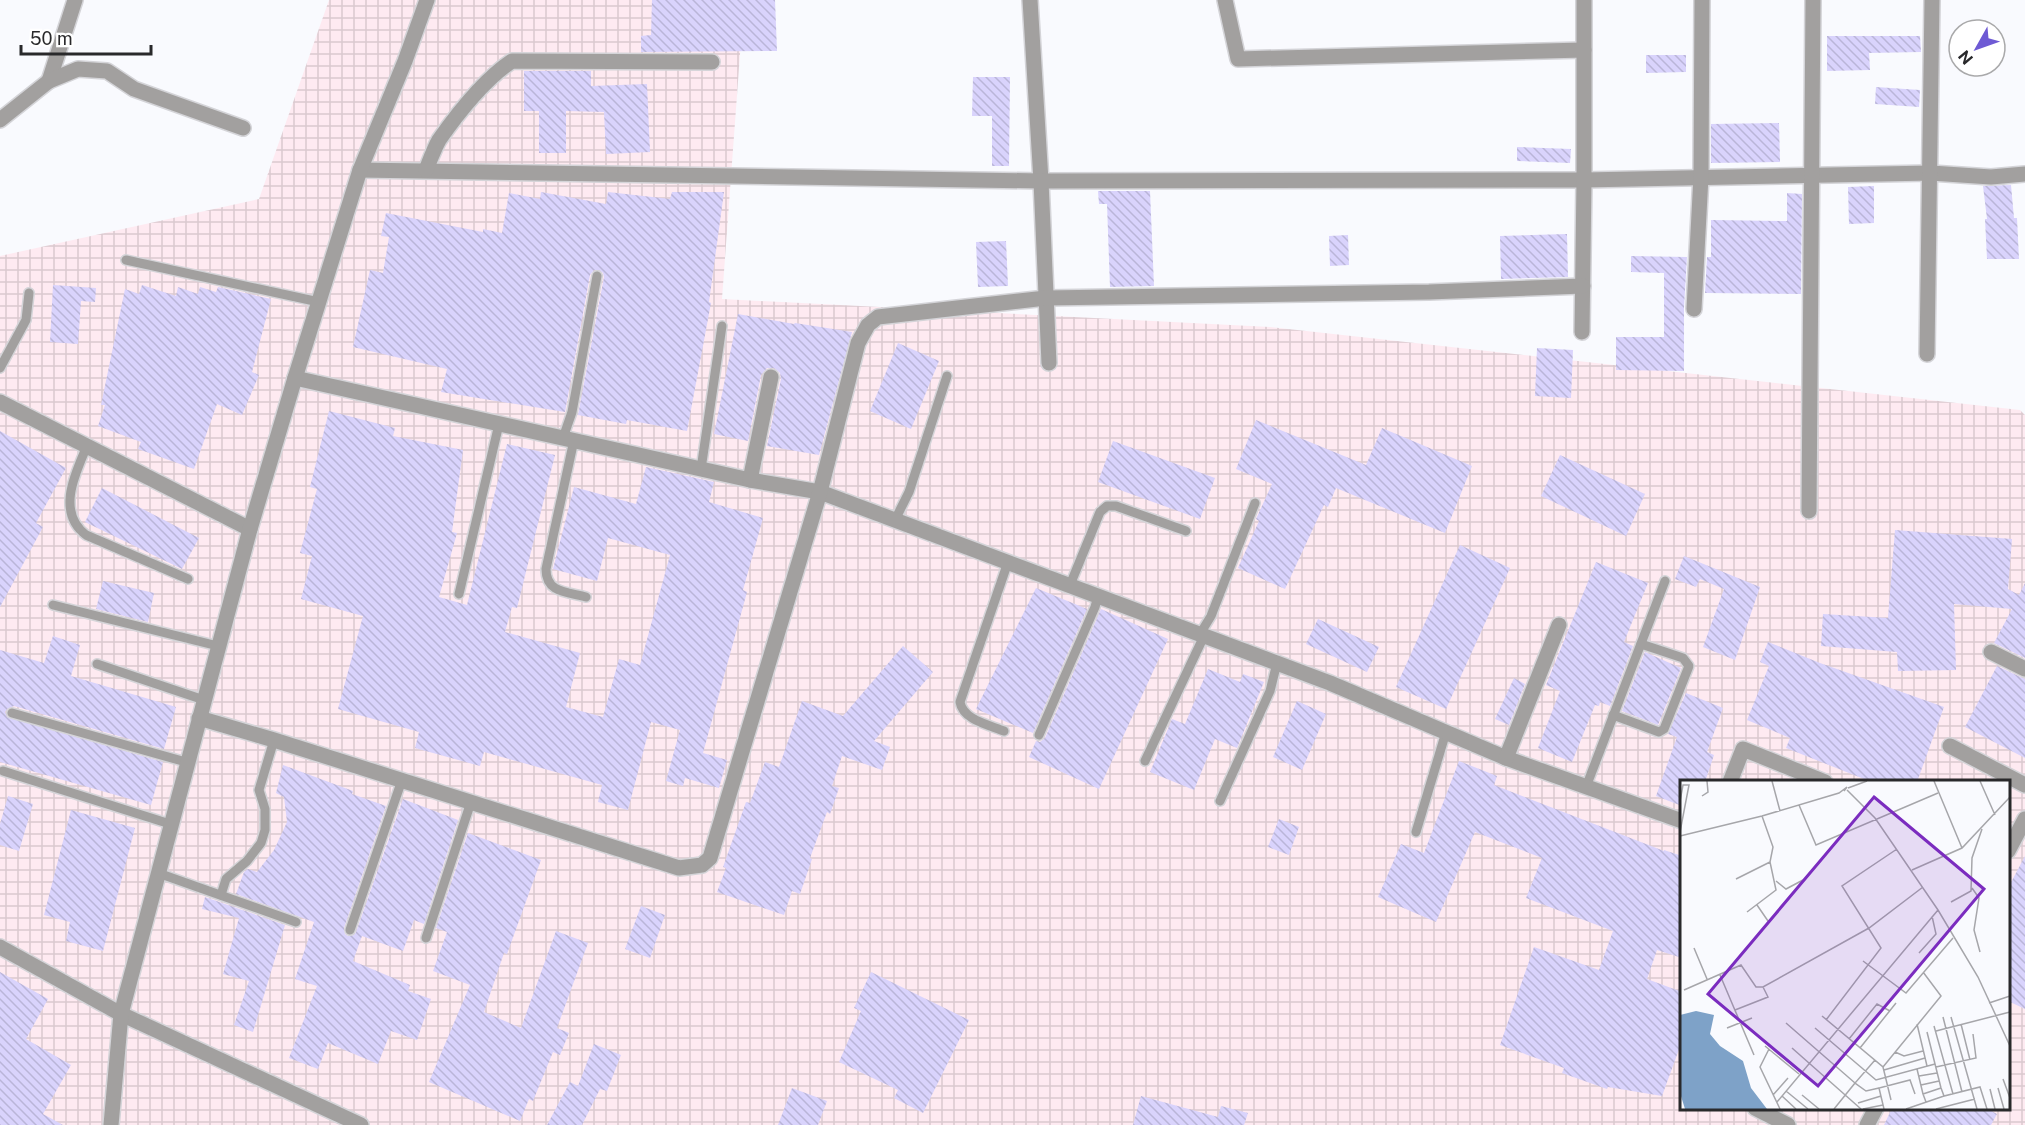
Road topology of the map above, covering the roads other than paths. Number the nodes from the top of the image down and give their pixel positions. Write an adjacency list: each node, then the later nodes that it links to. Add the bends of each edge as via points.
1 (75, 0): 11 (street)
2 (427, 0): 14 (street)
3 (1030, 0): 21 (street)
4 (1225, 0): 9 (street, via 1238,59)
5 (1584, 0): 9 (street)
6 (1702, 0): 19 (street)
7 (1813, 0): 18 (street)
8 (1932, 0): 16 (street)
9 (1584, 50): 20 (street)
10 (712, 62): 15 (street, via 512,60 461,112 438,142)
11 (49, 81): 12 (street); 13 (street, via 78,69 107,72 134,89)
12 (0, 120)
13 (243, 128)
14 (360, 170): 15 (street); 27 (street)
15 (426, 170): 21 (street)
16 (1931, 173): 17 (street, via 1991,177); 18 (street); 31 (street)
17 (2025, 174)
18 (1812, 175): 19 (street); 45 (street)
19 (1701, 176): 20 (street); 28 (street)
20 (1584, 180): 21 (street); 24 (street)
21 (1041, 181): 26 (street)
22 (126, 260): 27 (lane)
23 (597, 276): 39 (lane)
24 (1582, 286): 26 (street); 30 (street)
25 (29, 293): 33 (lane, via 26,320)
26 (1046, 298): 32 (street); 43 (street, via 878,317 868,325 858,343)
27 (319, 302): 36 (street)
28 (1694, 309)
29 (722, 326): 41 (lane)
30 (1582, 332)
31 (1927, 354)
32 (1048, 363)
33 (0, 368)
34 (947, 376): 46 (lane, via 909,492)
35 (771, 377): 42 (street)
36 (295, 378): 38 (street); 47 (street)
37 (0, 402): 40 (street)
38 (499, 424): 39 (street); 53 (lane)
39 (568, 439): 41 (street); 55 (lane, via 546,578 555,589)
40 (87, 446): 47 (street); 50 (lane, via 71,496 72,520 77,529)
41 (701, 469): 42 (street)
42 (750, 480): 43 (street)
43 (820, 492): 46 (street); 84 (street, via 710,858 702,865 679,868)
44 (1255, 503): 58 (lane)
45 (1809, 511)
46 (895, 520): 49 (street)
47 (250, 529): 60 (street)
48 (1186, 531): 52 (lane, via 1107,506 1100,512)
49 (1008, 562): 52 (street); 69 (lane, via 960,702 966,715)
50 (188, 579)
51 (1665, 581): 59 (lane)
52 (1070, 585): 54 (street)
53 (459, 594)
54 (1098, 596): 58 (street); 71 (lane)
55 (586, 597)
56 (53, 605): 60 (lane)
57 (1559, 625): 74 (street)
58 (1202, 635): 62 (street); 75 (lane)
59 (1641, 644): 67 (lane); 67 (lane, via 1683,658 1689,666 1685,677 1664,729 1659,732)
60 (218, 646): 65 (street)
61 (1991, 652): 64 (street)
62 (1277, 663): 70 (street); 83 (lane, via 1270,691)
63 (97, 664): 65 (lane)
64 (2025, 669)
65 (204, 699): 68 (street)
66 (12, 713): 76 (lane)
67 (1613, 716): 82 (lane)
68 (199, 718): 72 (street); 76 (street)
69 (1004, 731)
70 (1446, 732): 74 (street); 88 (lane)
71 (1039, 735)
72 (274, 740): 78 (street); 91 (lane, via 259,790 265,809 261,843 248,861 226,879)
73 (1950, 746): 81 (street)
74 (1506, 758): 82 (street)
75 (1145, 761)
76 (186, 762): 87 (street)
77 (3, 771): 87 (lane)
78 (402, 780): 84 (street); 93 (lane)
79 (1731, 780): 80 (street, via 1743,749)
80 (1820, 780)
81 (2025, 784)
82 (1586, 787): 86 (street)
83 (1220, 801)
84 (471, 802): 94 (lane)
85 (2025, 819): 89 (street)
86 (1680, 820)
87 (170, 824): 90 (street)
88 (1416, 832)
89 (2010, 846)
90 (158, 873): 91 (lane); 96 (street)
91 (221, 895): 92 (lane)
92 (296, 922)
93 (350, 930)
94 (426, 938)
95 (0, 947): 96 (street)
96 (120, 1014): 99 (street); 100 (street)
97 (1759, 1110): 101 (street)
98 (1875, 1110): 102 (street)
99 (111, 1125)
100 (361, 1125)
101 (1788, 1125)
102 (1867, 1125)

